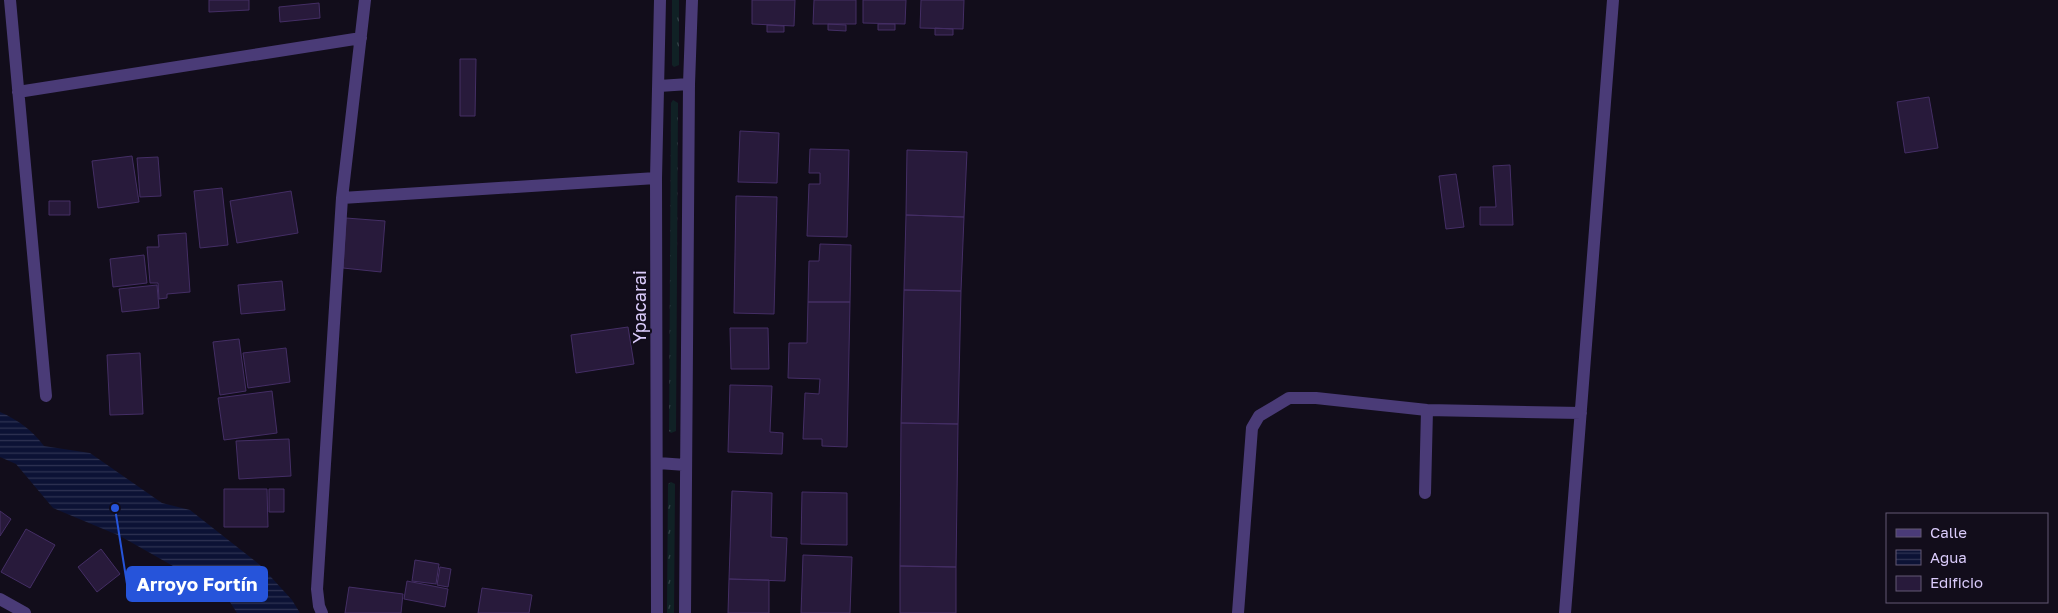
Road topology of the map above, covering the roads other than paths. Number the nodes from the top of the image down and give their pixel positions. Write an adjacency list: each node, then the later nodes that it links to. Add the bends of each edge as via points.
1 (10, 0): 9 (street)
2 (365, 0): 6 (street)
3 (660, 0): 8 (street, Ypacarai)
4 (692, 0): 7 (street)
5 (1613, 0): 14 (street)
6 (361, 38): 9 (street); 11 (street)
7 (690, 84): 8 (street); 16 (street)
8 (660, 86): 10 (street, Ypacarai)
9 (18, 92): 12 (street)
10 (656, 178): 11 (street); 15 (street, Ypacarai)
11 (342, 198): 20 (street, via 317,588)
12 (46, 396)
13 (1427, 410): 14 (street); 17 (street); 23 (street, via 1289,398 1259,416 1252,428)
14 (1581, 413): 24 (street)
15 (658, 464): 16 (street); 21 (street, Ypacarai)
16 (686, 465): 22 (street)
17 (1426, 493)
18 (0, 599): 19 (street)
19 (25, 613)
20 (322, 613)
21 (656, 613)
22 (685, 613)
23 (1238, 613)
24 (1565, 613)

